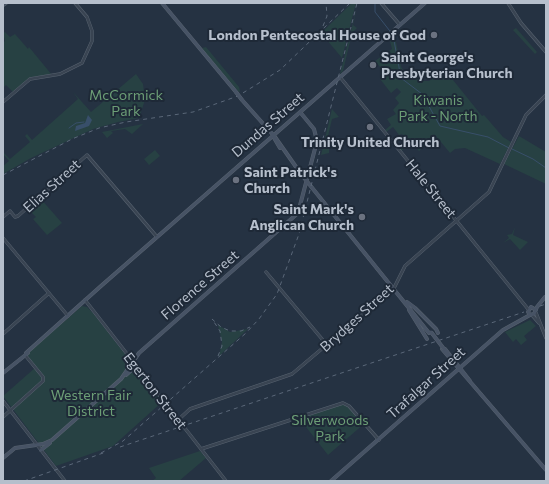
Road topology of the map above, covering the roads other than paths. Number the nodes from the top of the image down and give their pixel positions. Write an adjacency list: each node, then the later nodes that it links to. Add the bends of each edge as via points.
1 (6, 3): 7 (main road)
2 (75, 3): 12 (street, via 87,18 92,32 92,41 82,63 63,73 30,78)
3 (162, 3): 14 (main road, bridge)
4 (381, 3): 8 (street)
5 (425, 3): 8 (main road, Dundas Street)
6 (508, 3): 9 (street)
7 (3, 5)
8 (400, 25): 10 (main road, Dundas Street)
9 (546, 52)
10 (340, 77): 13 (main road, Dundas Street); 19 (street, Hale Street)
11 (546, 95): 19 (street, Brydges Street, via 528,112 489,192)
12 (3, 102)
13 (300, 112): 14 (main road, Dundas Street); 15 (main road, Florence Street, via 317,135)
14 (273, 136): 15 (main road); 20 (main road, Dundas Street)
15 (308, 180): 16 (main road); 17 (main road, Florence Street)
16 (313, 188): 17 (main road, via 309,187); 26 (main road)
17 (306, 190): 39 (main road, Florence Street, via 298,213 293,219)
18 (3, 217): 20 (street, Elias Street, via 10,211 17,217 87,155)
19 (456, 220): 26 (street, Brydges Street, via 405,266); 31 (street, Hale Street, via 515,294)
20 (157, 237): 22 (main road, Dundas Street)
21 (3, 238): 27 (street)
22 (126, 264): 24 (main road, Dundas Street); 25 (main road, Dundas Street)
23 (266, 272): 37 (street)
24 (110, 278): 25 (main road); 29 (main road, Dundas Street)
25 (108, 282): 29 (main road, Dundas Street)
26 (394, 288): 30 (main road); 37 (street, Brydges Street)
27 (48, 293): 32 (street); 34 (street)
28 (546, 297): 31 (main road, Trafalgar Street)
29 (86, 301): 32 (main road, Dundas Street); 39 (street, Egerton Street)
30 (407, 304): 33 (main road, via 415,308); 35 (main road); 41 (main road, bridge)
31 (532, 311): 36 (street, Hale Street); 41 (main road, Trafalgar Street, via 504,330)
32 (68, 316): 38 (main road, Dundas Street)
33 (438, 333)
34 (3, 334)
35 (425, 338)
36 (546, 338)
37 (327, 345): 47 (street, Brydges Street, via 292,374 190,409)
38 (25, 354): 42 (main road, Dundas Street); 45 (street, via 44,380)
39 (132, 361): 40 (street, Egerton Street); 43 (main road, Florence Street)
40 (136, 366): 43 (main road); 46 (street, Egerton Street)
41 (459, 368): 51 (main road, Trafalgar Street); 56 (main road)
42 (3, 373)
43 (121, 379): 50 (main road, Florence Street)
44 (3, 401): 45 (street)
45 (10, 410): 48 (street); 52 (street)
46 (174, 414): 47 (street); 49 (street, Egerton Street)
47 (185, 414): 49 (street, Brydges Street)
48 (3, 417)
49 (178, 420): 53 (street, Egerton Street)
50 (52, 440): 52 (main road, Florence Street); 54 (main road)
51 (379, 440): 53 (street, via 346,404); 59 (main road, Trafalgar Street)
52 (36, 444): 54 (street); 55 (main road, Florence Street, via 15,448)
53 (201, 449): 58 (street, Egerton Street)
54 (41, 450): 57 (street)
55 (3, 458)
56 (546, 470)
57 (65, 481)
58 (226, 481)
59 (332, 481)

